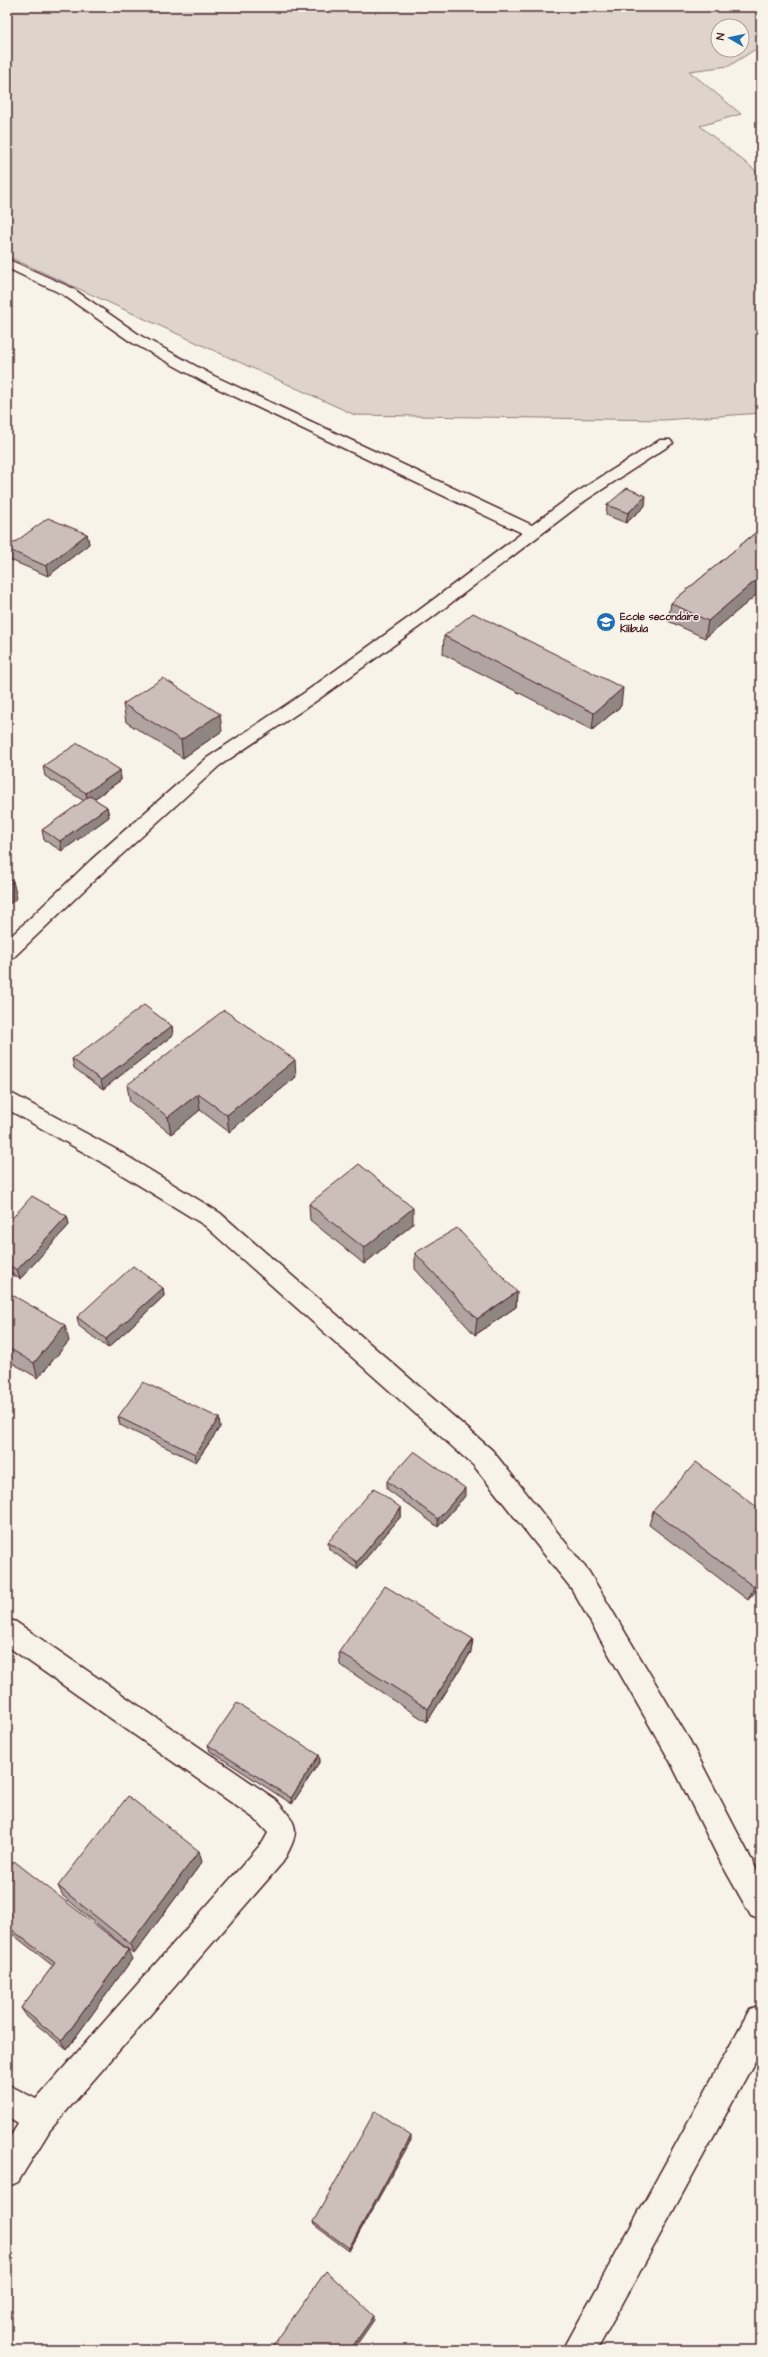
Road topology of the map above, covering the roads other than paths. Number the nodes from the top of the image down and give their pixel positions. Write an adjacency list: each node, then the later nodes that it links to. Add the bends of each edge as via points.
1 (7, 262): 3 (street, via 67,291 136,339 209,379 447,494)
2 (666, 443): 3 (street, via 580,497)
3 (534, 532): 4 (street, via 335,679 213,762 109,855)
4 (7, 952)
5 (7, 1099): 7 (street, via 109,1156 212,1219 483,1458 580,1580 680,1751 730,1851)
6 (7, 1631): 10 (street, via 265,1809 282,1828 281,1838 273,1852)
7 (761, 1906)
8 (761, 2020): 12 (street)
9 (7, 2099): 10 (street)
10 (39, 2119): 11 (street)
11 (7, 2171)
12 (579, 2350)

